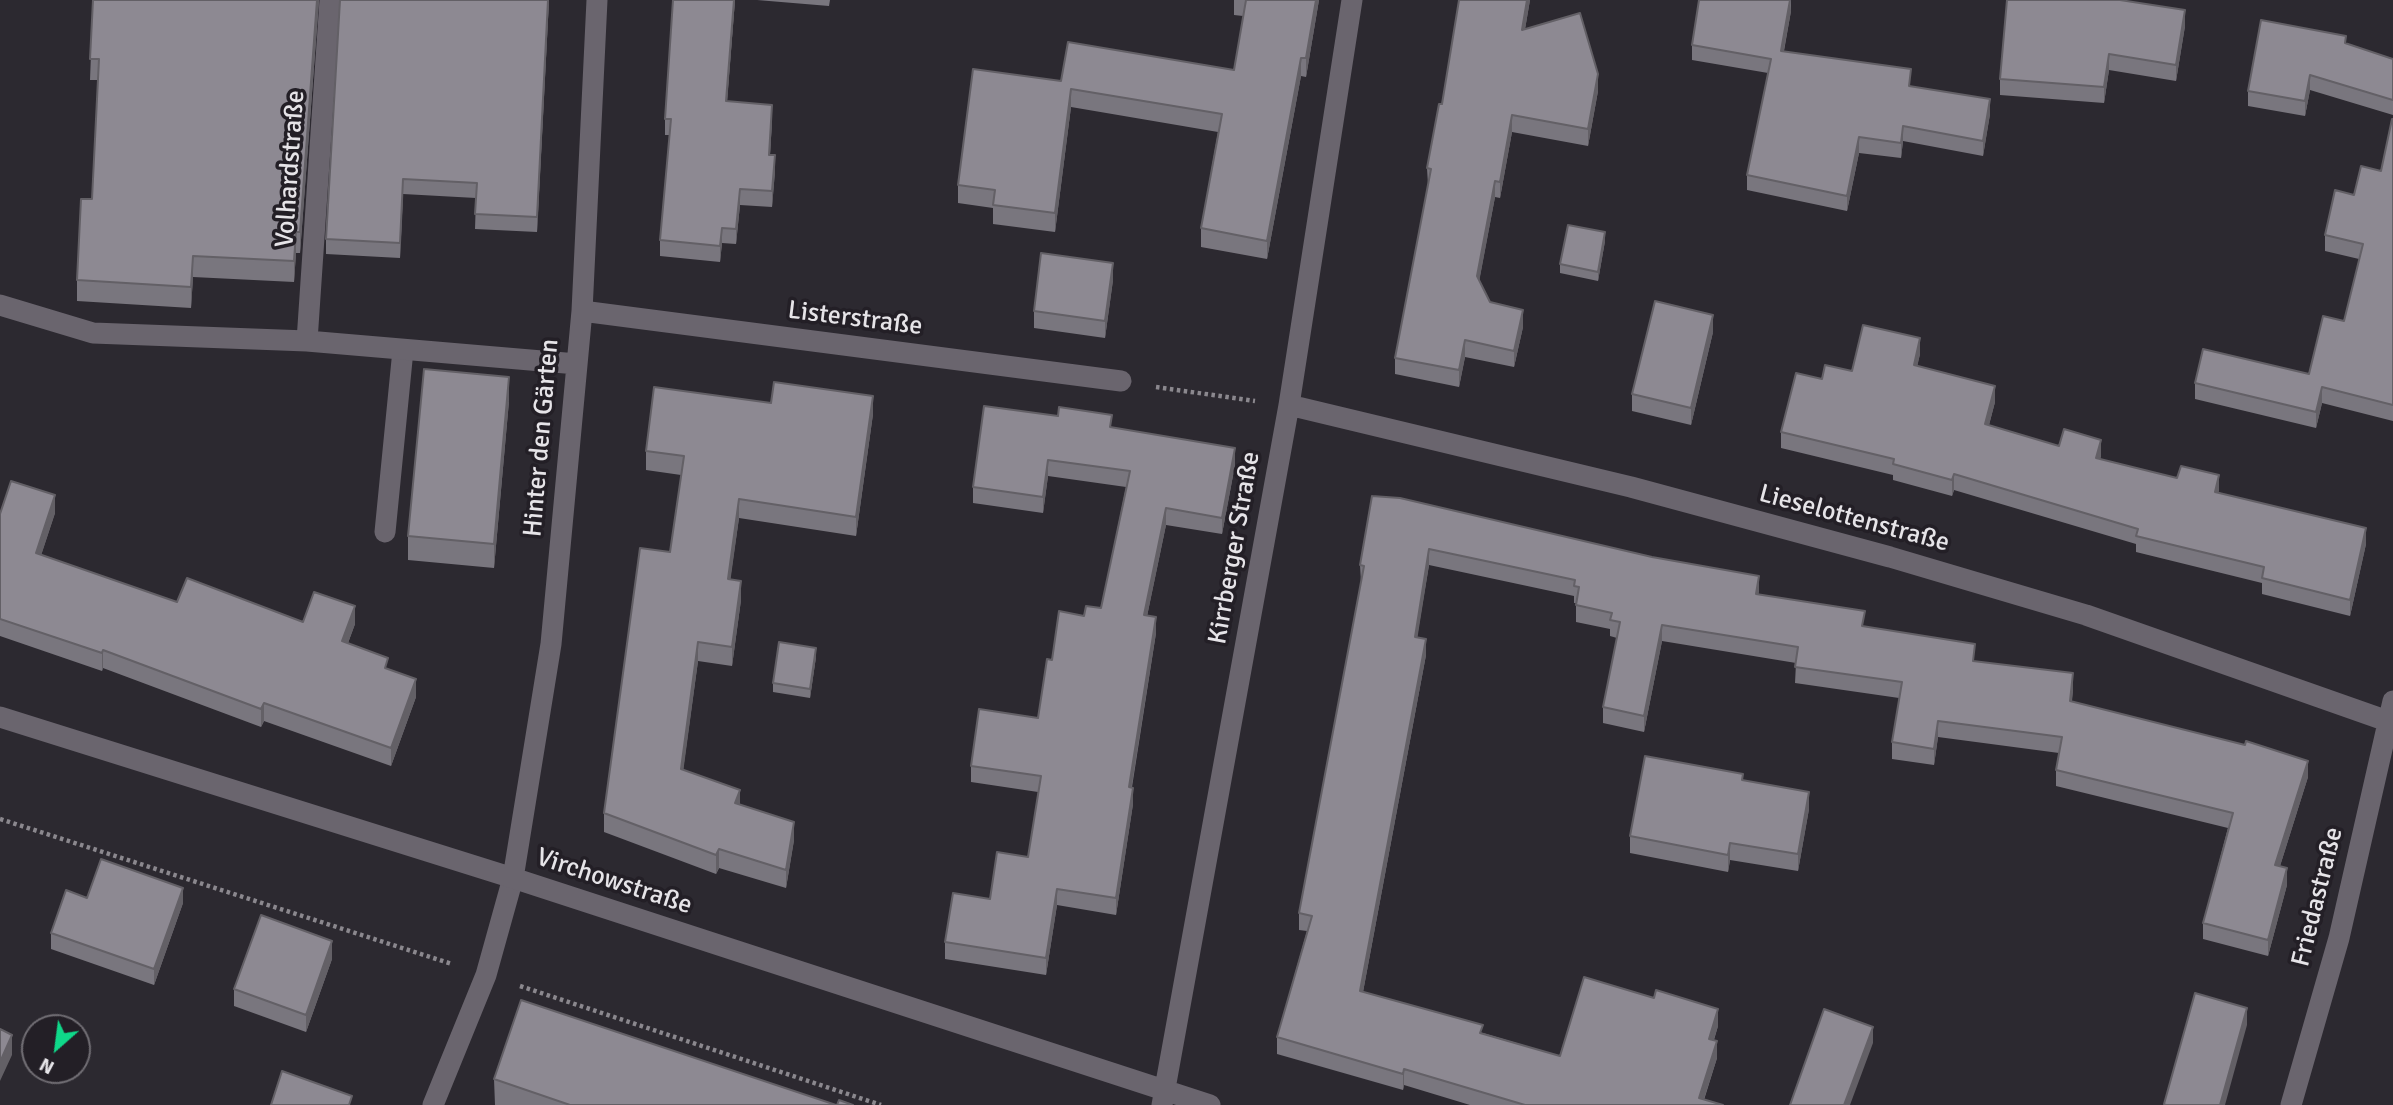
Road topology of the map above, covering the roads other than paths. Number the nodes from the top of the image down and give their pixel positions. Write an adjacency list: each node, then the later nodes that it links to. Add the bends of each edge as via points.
1 (330, 0): 6 (street, Volhardstraße)
2 (597, 0): 5 (street, Hinter den Gärten)
3 (1352, 0): 10 (street, Kirrberger Straße)
4 (0, 305): 6 (street, via 93,333)
5 (582, 311): 8 (street, Hinter den Gärten); 9 (street, Listerstraße)
6 (307, 341): 7 (street)
7 (403, 350): 8 (street); 11 (street)
8 (577, 364): 14 (street, Hinter den Gärten, via 551,645)
9 (1121, 382)
10 (1289, 405): 12 (street, Lieselottenstraße, via 1631,487 1890,556); 15 (street, Kirrberger Straße)
11 (385, 532)
12 (2391, 715): 18 (street, Friedastraße, via 2339,938)
13 (0, 717): 14 (street, Virchowstraße)
14 (513, 878): 15 (street, Virchowstraße); 16 (street, Hinter den Gärten, via 486,975)
15 (1163, 1098): 17 (street, Virchowstraße)
16 (433, 1105)
17 (1210, 1105)
18 (2291, 1105)

